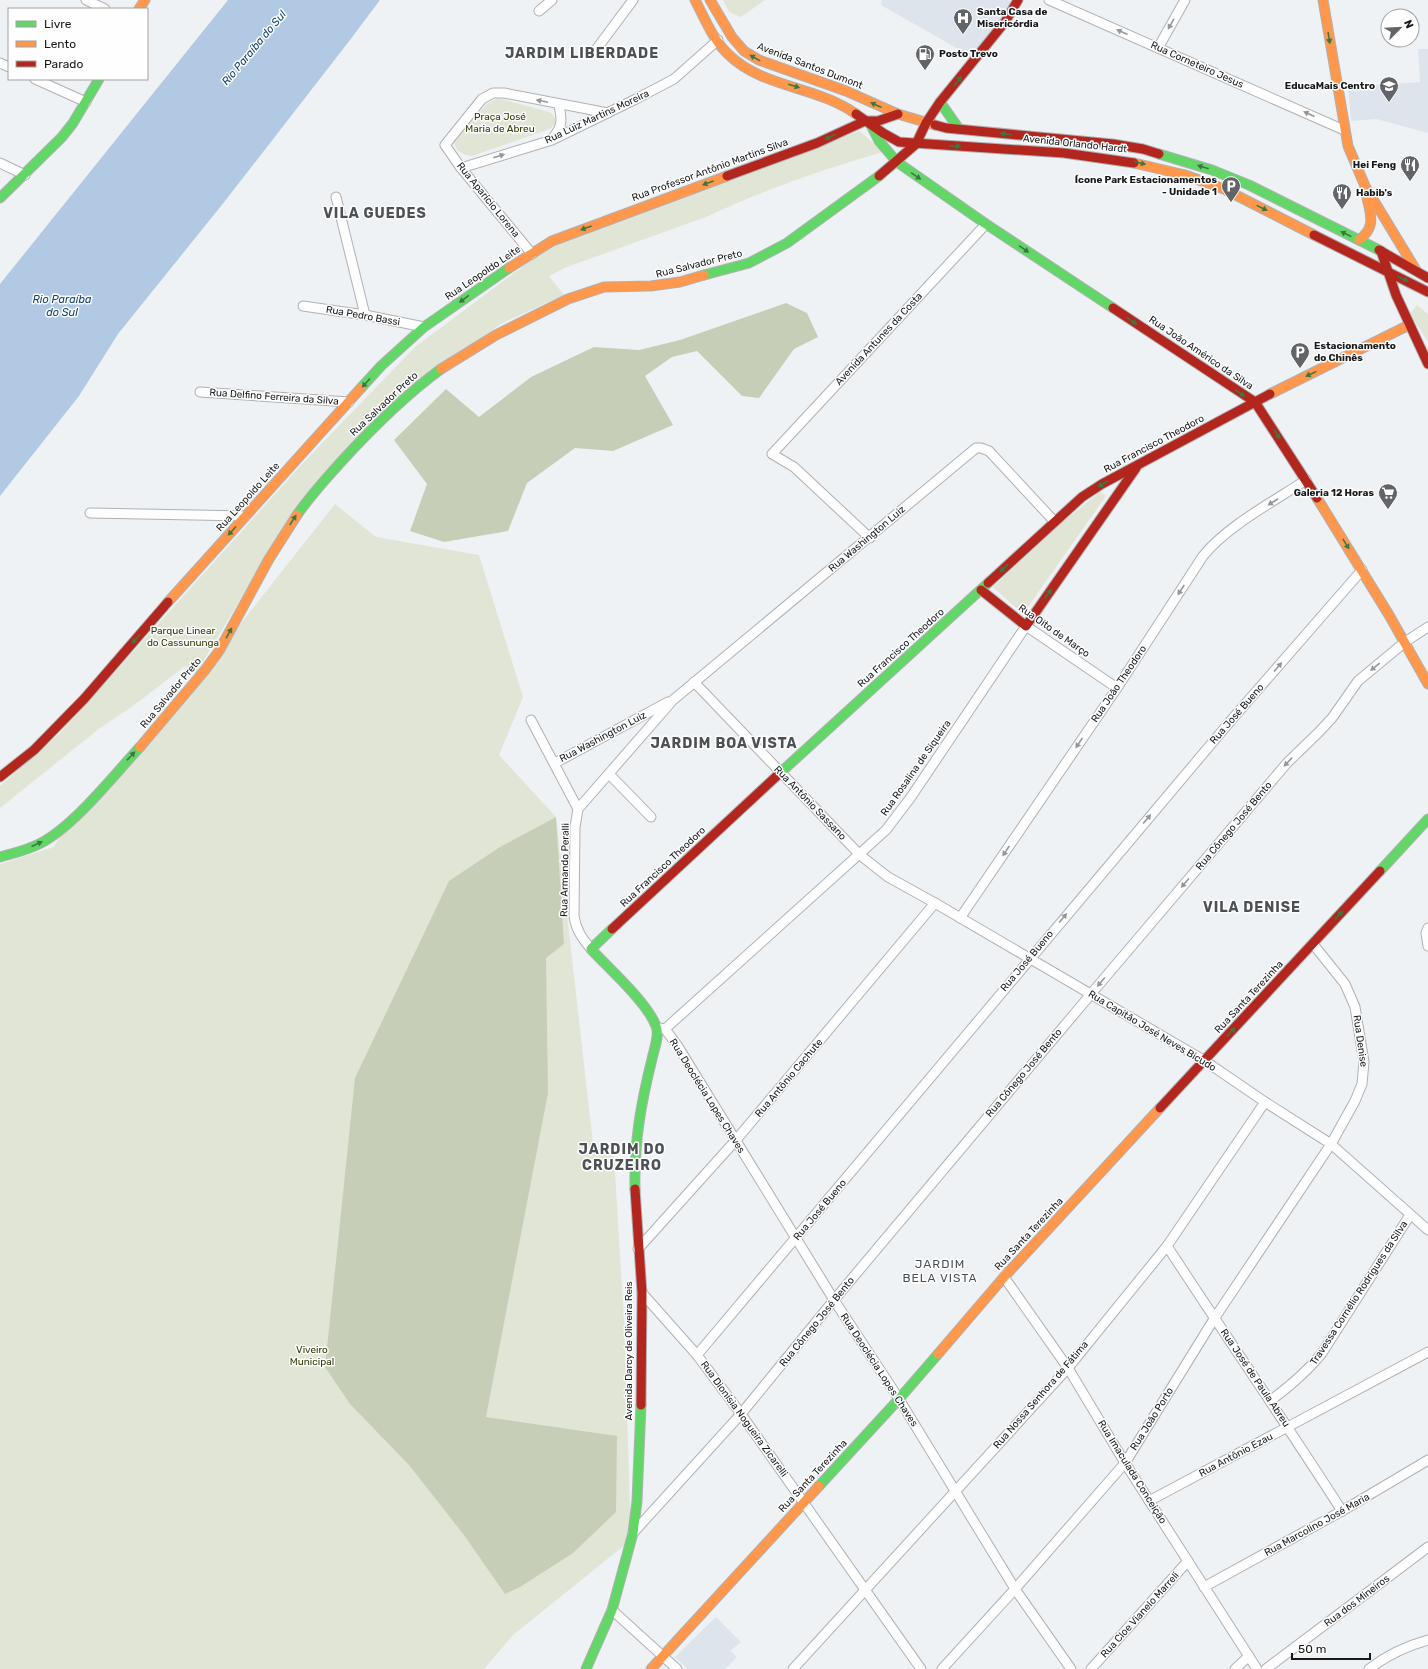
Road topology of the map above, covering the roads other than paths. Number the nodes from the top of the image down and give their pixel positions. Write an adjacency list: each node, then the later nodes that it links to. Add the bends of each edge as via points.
1 (86, 0): 10 (street)
2 (552, 0): 11 (street)
3 (633, 0): 14 (street)
4 (695, 0): 12 (main road)
5 (710, 0): 21 (main road, Avenida Santos Dumont, one-way to 5, via 846,91 759,60 744,51 732,37)
6 (1018, 0): 18 (main road, one-way to 6, via 1005,22)
7 (1049, 0): 13 (street, Rua Corneteiro Jesus, one-way to 7)
8 (1185, 0): 13 (street, one-way to 13)
9 (1323, 0): 25 (main road, one-way to 25)
10 (103, 8)
11 (539, 11)
12 (718, 40): 20 (street, Rua Luiz Martins Moreira, via 674,79); 23 (main road, one-way to 23, via 742,65 766,77 837,102)
13 (1158, 48): 25 (street, Rua Corneteiro Jesus, one-way to 13)
14 (595, 51)
15 (37, 80): 17 (street)
16 (98, 80): 17 (main road)
17 (86, 102): 31 (main road, via 62,137)
18 (940, 102): 22 (main road); 24 (main road)
19 (559, 104): 20 (street); 26 (street, via 562,120); 30 (street, Rua Aparício Lorena, one-way to 30, via 504,93 493,93 482,99 445,145)
20 (608, 113): 26 (street, Rua Luiz Martins Moreira)
21 (898, 114): 22 (main road, Avenida Santos Dumont); 23 (main road, Rua Professor Antônio Martins Silva)
22 (926, 123): 24 (main road, Avenida Orlando Hardt); 27 (main road)
23 (869, 124): 27 (main road, Avenida Orlando Hardt, via 899,142); 28 (main road, Rua João Américo da Silva, via 879,141); 38 (main road, Rua Professor Antônio Martins Silva, one-way to 38, via 552,241)
24 (959, 129): 36 (main road, Avenida Orlando Hardt, one-way to 24, via 1249,185 1171,157 1112,144)
25 (1344, 130): 32 (main road)
26 (552, 140): 30 (street, Rua Luiz Martins Moreira, one-way to 26)
27 (916, 144): 28 (main road, Rua Salvador Preto); 39 (main road, Avenida Orlando Hardt, one-way to 39, via 1065,152 1160,168 1224,190)
28 (897, 162): 35 (main road, Rua João Américo da Silva, one-way to 35); 75 (main road, Rua Salvador Preto, one-way to 28, via 41,843 59,831 81,811 145,741 219,651 269,559 309,497 367,433 424,381 496,335 568,299 613,286 666,285 749,263 787,243)
29 (0, 163): 31 (street)
30 (461, 168): 38 (street, Rua Aparício Lorena)
31 (25, 175): 34 (main road)
32 (1364, 186): 36 (main road, via 1372,218 1367,236); 40 (main road)
33 (336, 197): 44 (street)
34 (0, 198)
35 (986, 224): 50 (main road, Rua João Américo da Silva, one-way to 50); 56 (street, Avenida Antunes da Costa, via 772,454 794,467)
36 (1359, 240): 37 (main road, Avenida Orlando Hardt)
37 (1381, 252): 39 (main road); 40 (main road, Avenida Orlando Hardt)
38 (532, 254): 46 (main road, Rua Leopoldo Leite, one-way to 46)
39 (1386, 272): 42 (main road, Avenida Orlando Hardt, one-way to 42); 45 (main road)
40 (1417, 272): 41 (main road, Avenida Orlando Hardt); 42 (main road)
41 (1428, 278)
42 (1427, 292)
43 (303, 306): 44 (street, Rua Pedro Bassi)
44 (365, 315): 46 (street, Rua Pedro Bassi)
45 (1409, 325): 47 (main road); 50 (main road, Rua Francisco Theodoro, one-way to 50)
46 (424, 327): 49 (main road, Rua Leopoldo Leite, one-way to 49, via 381,366)
47 (1428, 364)
48 (200, 392): 49 (street, Rua Delfino Ferreira da Silva)
49 (349, 402): 54 (main road, Rua Leopoldo Leite)
50 (1255, 402): 51 (main road, Rua Francisco Theodoro); 52 (main road, Rua João Américo da Silva, one-way to 52)
51 (1137, 465): 55 (main road, Rua Francisco Theodoro, one-way to 55, via 1082,497); 59 (main road, Rua Rosalina de Siqueira, one-way to 51)
52 (1306, 480): 57 (main road, Rua João Américo da Silva, one-way to 57); 64 (street, Rua João Theodoro, one-way to 64, via 1213,543)
53 (90, 513): 54 (street)
54 (246, 516): 70 (main road, Rua Leopoldo Leite, one-way to 70, via 84,699 34,750)
55 (1054, 521): 56 (street, Rua Washington Luiz, via 989,451 981,448 971,451); 58 (main road, Rua Francisco Theodoro, one-way to 58)
56 (870, 538): 62 (street, Rua Washington Luiz)
57 (1362, 570): 61 (main road, Rua João Américo da Silva); 82 (street, Rua José Bueno, one-way to 57)
58 (981, 590): 59 (main road, Rua Oito de Março); 68 (main road, Rua Francisco Theodoro)
59 (1026, 626): 64 (street, Rua Oito de Março); 74 (street, Rua Rosalina de Siqueira, via 899,814)
60 (1428, 627): 61 (street, Rua Cônego José Bento)
61 (1405, 642): 63 (main road, Rua João Américo da Silva); 83 (street, Rua Cônego José Bento, one-way to 83, via 1358,680 1332,718 1287,763)
62 (694, 682): 65 (street, Rua Washington Luiz); 68 (street, Rua Antônio Sassano)
63 (1428, 684)
64 (1117, 688): 77 (street, Rua João Theodoro, one-way to 77)
65 (673, 700): 67 (street, Rua Washington Luiz); 69 (street, Rua Washington Luiz)
66 (531, 720): 67 (street)
67 (555, 763): 71 (street)
68 (781, 772): 74 (street, Rua Antônio Sassano); 81 (main road, Rua Francisco Theodoro)
69 (609, 774): 71 (street, Rua Washington Luiz); 72 (street)
70 (0, 777)
71 (578, 808): 81 (street, Rua Armando Peralli, via 575,827 574,916 579,934)
72 (651, 817)
73 (1428, 819): 79 (main road, Rua Santa Terezinha, one-way to 73)
74 (860, 855): 76 (street, Rua Capitão José Neves Bicudo, via 888,877); 84 (street, Rua Rosalina de Siqueira)
75 (0, 857)
76 (935, 903): 77 (street, Rua Capitão José Neves Bicudo); 87 (street, Rua Antônio Cachute)
77 (960, 918): 82 (street, Rua Capitão José Neves Bicudo)
78 (1428, 928): 80 (street)
79 (1313, 944): 85 (main road, Rua Santa Terezinha, one-way to 79); 88 (street, Rua Denise, via 1351,994 1364,1062 1360,1090)
80 (1428, 946)
81 (591, 949): 84 (main road, Rua Armando Peralli, via 647,1009)
82 (1029, 958): 83 (street, Rua Capitão José Neves Bicudo); 91 (street, Rua José Bueno)
83 (1091, 994): 85 (street, Rua Capitão José Neves Bicudo); 96 (street, Rua Cônego José Bento)
84 (661, 1028): 87 (street, Rua Deoclécia Lopes Chaves, via 677,1045); 93 (main road, Avenida Darcy de Oliveira Reis, via 643,1095 635,1150)
85 (1205, 1061): 86 (street, Rua Capitão José Neves Bicudo); 94 (main road, Rua Santa Terezinha)
86 (1265, 1102): 88 (street, Rua Capitão José Neves Bicudo); 92 (street, Rua Nossa Senhora de Fátima)
87 (736, 1140): 91 (street, Rua Deoclécia Lopes Chaves); 93 (street, Rua Antônio Cachute)
88 (1331, 1144): 89 (street, Rua Capitão José Neves Bicudo); 97 (street, Rua João Porto)
89 (1410, 1215): 90 (street, Rua Capitão José Neves Bicudo); 102 (street, Travessa Cornélio Rodrigues da Silva, via 1322,1353 1297,1380)
90 (1428, 1230)
91 (796, 1238): 96 (street, Rua Deoclécia Lopes Chaves); 99 (street, Rua José Bueno)
92 (1167, 1246): 97 (street, Rua José de Paula Abreu); 100 (street, Rua Nossa Senhora de Fátima)
93 (638, 1248): 95 (main road, Avenida Darcy de Oliveira Reis)
94 (1004, 1277): 100 (street, Rua Imaculada Conceição); 101 (main road, Rua Santa Terezinha)
95 (642, 1293): 99 (street, Rua Dionísia Nogueira Zicarelli); 111 (main road, Avenida Darcy de Oliveira Reis, via 640,1433)
96 (834, 1300): 101 (street, Rua Deoclécia Lopes Chaves); 103 (street, Rua Cônego José Bento)
97 (1214, 1319): 102 (street, Rua José de Paula Abreu); 106 (street, Rua João Porto)
98 (1428, 1352): 104 (street, Rua Antônio Ezau)
99 (697, 1355): 103 (street, Rua Dionísia Nogueira Zicarelli)
100 (1068, 1368): 106 (street, Rua Imaculada Conceição); 107 (street, Rua Nossa Senhora de Fátima)
101 (899, 1399): 107 (street, Rua Deoclécia Lopes Chaves); 109 (main road, Rua Santa Terezinha)
102 (1270, 1401): 104 (street, Rua José de Paula Abreu)
103 (741, 1414): 109 (street, Rua Dionísia Nogueira Zicarelli); 111 (street, Rua Cônego José Bento)
104 (1288, 1427): 108 (street, Rua Antônio Ezau); 110 (street, Rua José de Paula Abreu)
105 (1428, 1460): 110 (street, Rua Marcolino José Maria)
106 (1125, 1463): 108 (street, Rua Imaculada Conceição); 116 (street, Rua João Porto)
107 (955, 1492): 115 (street, Rua Nossa Senhora de Fátima); 116 (street, Rua Deoclécia Lopes Chaves)
108 (1149, 1502): 113 (street, Rua Imaculada Conceição)
109 (804, 1503): 115 (street, Rua Dionísia Nogueira Zicarelli); 119 (main road, Rua Santa Terezinha)
110 (1342, 1511): 114 (street, Rua Marcolino José Maria)
111 (633, 1533): 117 (main road, Avenida Darcy de Oliveira Reis)
112 (1428, 1547): 131 (street, Rua dos Mineiros)
113 (1188, 1561): 114 (street, Rua Imaculada Conceição); 128 (street, Rua Cloe Vianelo Marreli)
114 (1204, 1587): 120 (street, Rua Imaculada Conceição)
115 (864, 1589): 124 (street, Rua Nossa Senhora de Fátima); 125 (street, Rua Dionísia Nogueira Zicarelli)
116 (1015, 1589): 126 (street, Rua João Porto); 127 (street, Rua Deoclécia Lopes Chaves)
117 (612, 1610): 119 (street); 121 (main road, Avenida Darcy de Oliveira Reis)
118 (1428, 1640): 132 (street, via 1408,1646)
119 (662, 1656): 122 (main road, Rua Santa Terezinha); 123 (street)
120 (1248, 1656): 129 (street); 130 (street, Rua Imaculada Conceição)
121 (586, 1669)
122 (651, 1669)
123 (677, 1669)
124 (793, 1669)
125 (922, 1669)
126 (942, 1669)
127 (1071, 1669)
128 (1092, 1669)
129 (1235, 1669)
130 (1257, 1669)
131 (1266, 1669)
132 (1369, 1669)

